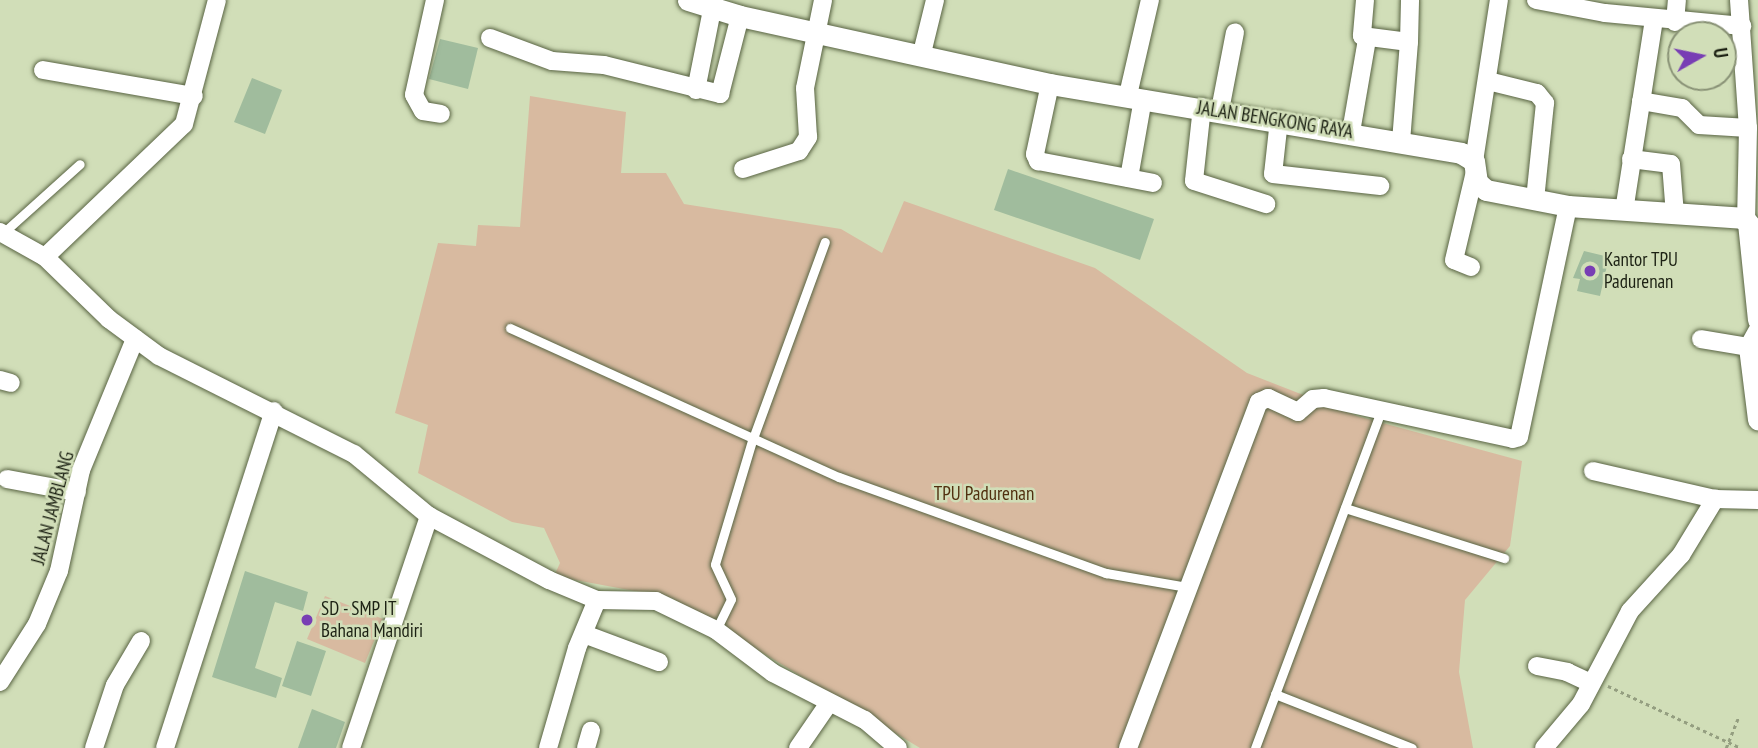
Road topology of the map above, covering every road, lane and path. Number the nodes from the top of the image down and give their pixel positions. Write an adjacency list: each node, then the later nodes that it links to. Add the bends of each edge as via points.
1 (217, 0): 32 (street)
2 (435, 0): 36 (street, via 414,95 423,111)
3 (688, 0): 13 (street, JALAN BENGKONG RAYA)
4 (824, 0): 21 (street)
5 (935, 0): 27 (street)
6 (1150, 0): 33 (street)
7 (1365, 0): 24 (street, via 1361,32)
8 (1410, 0): 25 (street)
9 (1499, 0): 29 (street)
10 (1536, 0): 14 (street)
11 (1677, 0): 18 (street)
12 (1739, 0): 20 (street)
13 (714, 4): 15 (street, JALAN BENGKONG RAYA); 31 (street)
14 (1606, 7): 16 (street)
15 (740, 16): 21 (street, JALAN BENGKONG RAYA); 31 (street, via 724,89 720,94)
16 (1654, 19): 17 (street); 34 (street)
17 (1668, 21)
18 (1675, 21)
19 (1737, 26): 20 (street)
20 (1742, 26): 26 (street)
21 (817, 31): 27 (street, JALAN BENGKONG RAYA); 44 (street, via 805,88 808,137 799,151)
22 (1235, 32): 35 (street)
23 (490, 38): 31 (street, via 552,61 604,65)
24 (1367, 39): 25 (street); 39 (street)
25 (1409, 42): 40 (street)
26 (1751, 50): 38 (street)
27 (922, 53): 30 (street, JALAN BENGKONG RAYA)
28 (43, 71): 32 (street)
29 (1488, 81): 43 (street); 48 (street, via 1537,93 1545,103)
30 (1049, 84): 33 (street, JALAN BENGKONG RAYA); 45 (street, via 1035,154 1038,162)
31 (696, 90)
32 (194, 96): 56 (street, via 184,124)
33 (1135, 97): 35 (street, JALAN BENGKONG RAYA); 45 (street)
34 (1641, 101): 38 (street, via 1682,108 1699,125); 41 (street)
35 (1211, 108): 37 (street, JALAN BENGKONG RAYA); 49 (street, via 1194,181)
36 (441, 114)
37 (1279, 120): 39 (street, JALAN BENGKONG RAYA); 47 (street, via 1273,174)
38 (1748, 128): 53 (street)
39 (1351, 132): 40 (street, JALAN BENGKONG RAYA)
40 (1401, 141): 43 (street, JALAN BENGKONG RAYA, via 1461,153)
41 (1631, 159): 51 (street); 52 (street, via 1671,164)
42 (80, 164): 54 (lane)
43 (1474, 167): 48 (street, JALAN BENGKONG RAYA, via 1486,190); 57 (street, via 1454,260)
44 (743, 169)
45 (1129, 178): 46 (street)
46 (1153, 183)
47 (1380, 186)
48 (1535, 200): 50 (street, JALAN BENGKONG RAYA)
49 (1266, 204)
50 (1568, 206): 51 (street, JALAN BENGKONG RAYA); 64 (street, via 1519,437)
51 (1624, 211): 52 (street, JALAN BENGKONG RAYA)
52 (1675, 215): 53 (street, JALAN BENGKONG RAYA)
53 (1746, 220): 58 (street)
54 (1, 232): 56 (street)
55 (825, 242): 66 (lane)
56 (45, 257): 60 (street)
57 (1471, 267)
58 (1758, 319)
59 (510, 328): 66 (lane)
60 (135, 338): 63 (street, via 159,356); 69 (street, JALAN JAMBLANG)
61 (1701, 339): 62 (street)
62 (1754, 339): 65 (street)
63 (274, 411): 73 (street, via 355,454); 89 (street)
64 (1380, 413): 72 (lane); 75 (street, via 1319,398 1293,412 1263,398)
65 (1758, 419)
66 (752, 441): 75 (lane, via 1106,573); 77 (lane, via 715,565 731,599)
67 (1593, 471): 70 (street)
68 (6, 479): 69 (street)
69 (77, 492): 83 (street, JALAN JAMBLANG, via 59,572 37,624)
70 (1715, 499): 71 (street); 82 (street, via 1681,555 1630,611)
71 (1758, 500)
72 (1345, 508): 74 (lane); 84 (lane)
73 (429, 516): 76 (street, via 549,580); 90 (street)
74 (1504, 558)
75 (1187, 587): 94 (street)
76 (597, 600): 77 (street, via 656,601); 78 (street)
77 (716, 630): 85 (street, via 773,673)
78 (584, 634): 80 (street); 91 (street)
79 (141, 641): 88 (street, via 115,685)
80 (659, 662)
81 (1537, 666): 82 (street)
82 (1592, 681): 87 (path); 97 (street, via 1581,705)
83 (0, 682)
84 (1275, 694): 95 (lane); 96 (lane)
85 (829, 704): 92 (street); 93 (street, via 865,720)
86 (1738, 718): 87 (path)
87 (1728, 741): 98 (path); 99 (path)
88 (93, 748)
89 (165, 748)
90 (351, 748)
91 (548, 748)
92 (798, 748)
93 (898, 748)
94 (1129, 748)
95 (1255, 748)
96 (1412, 748)
97 (1544, 748)
98 (1726, 748)
99 (1741, 748)

